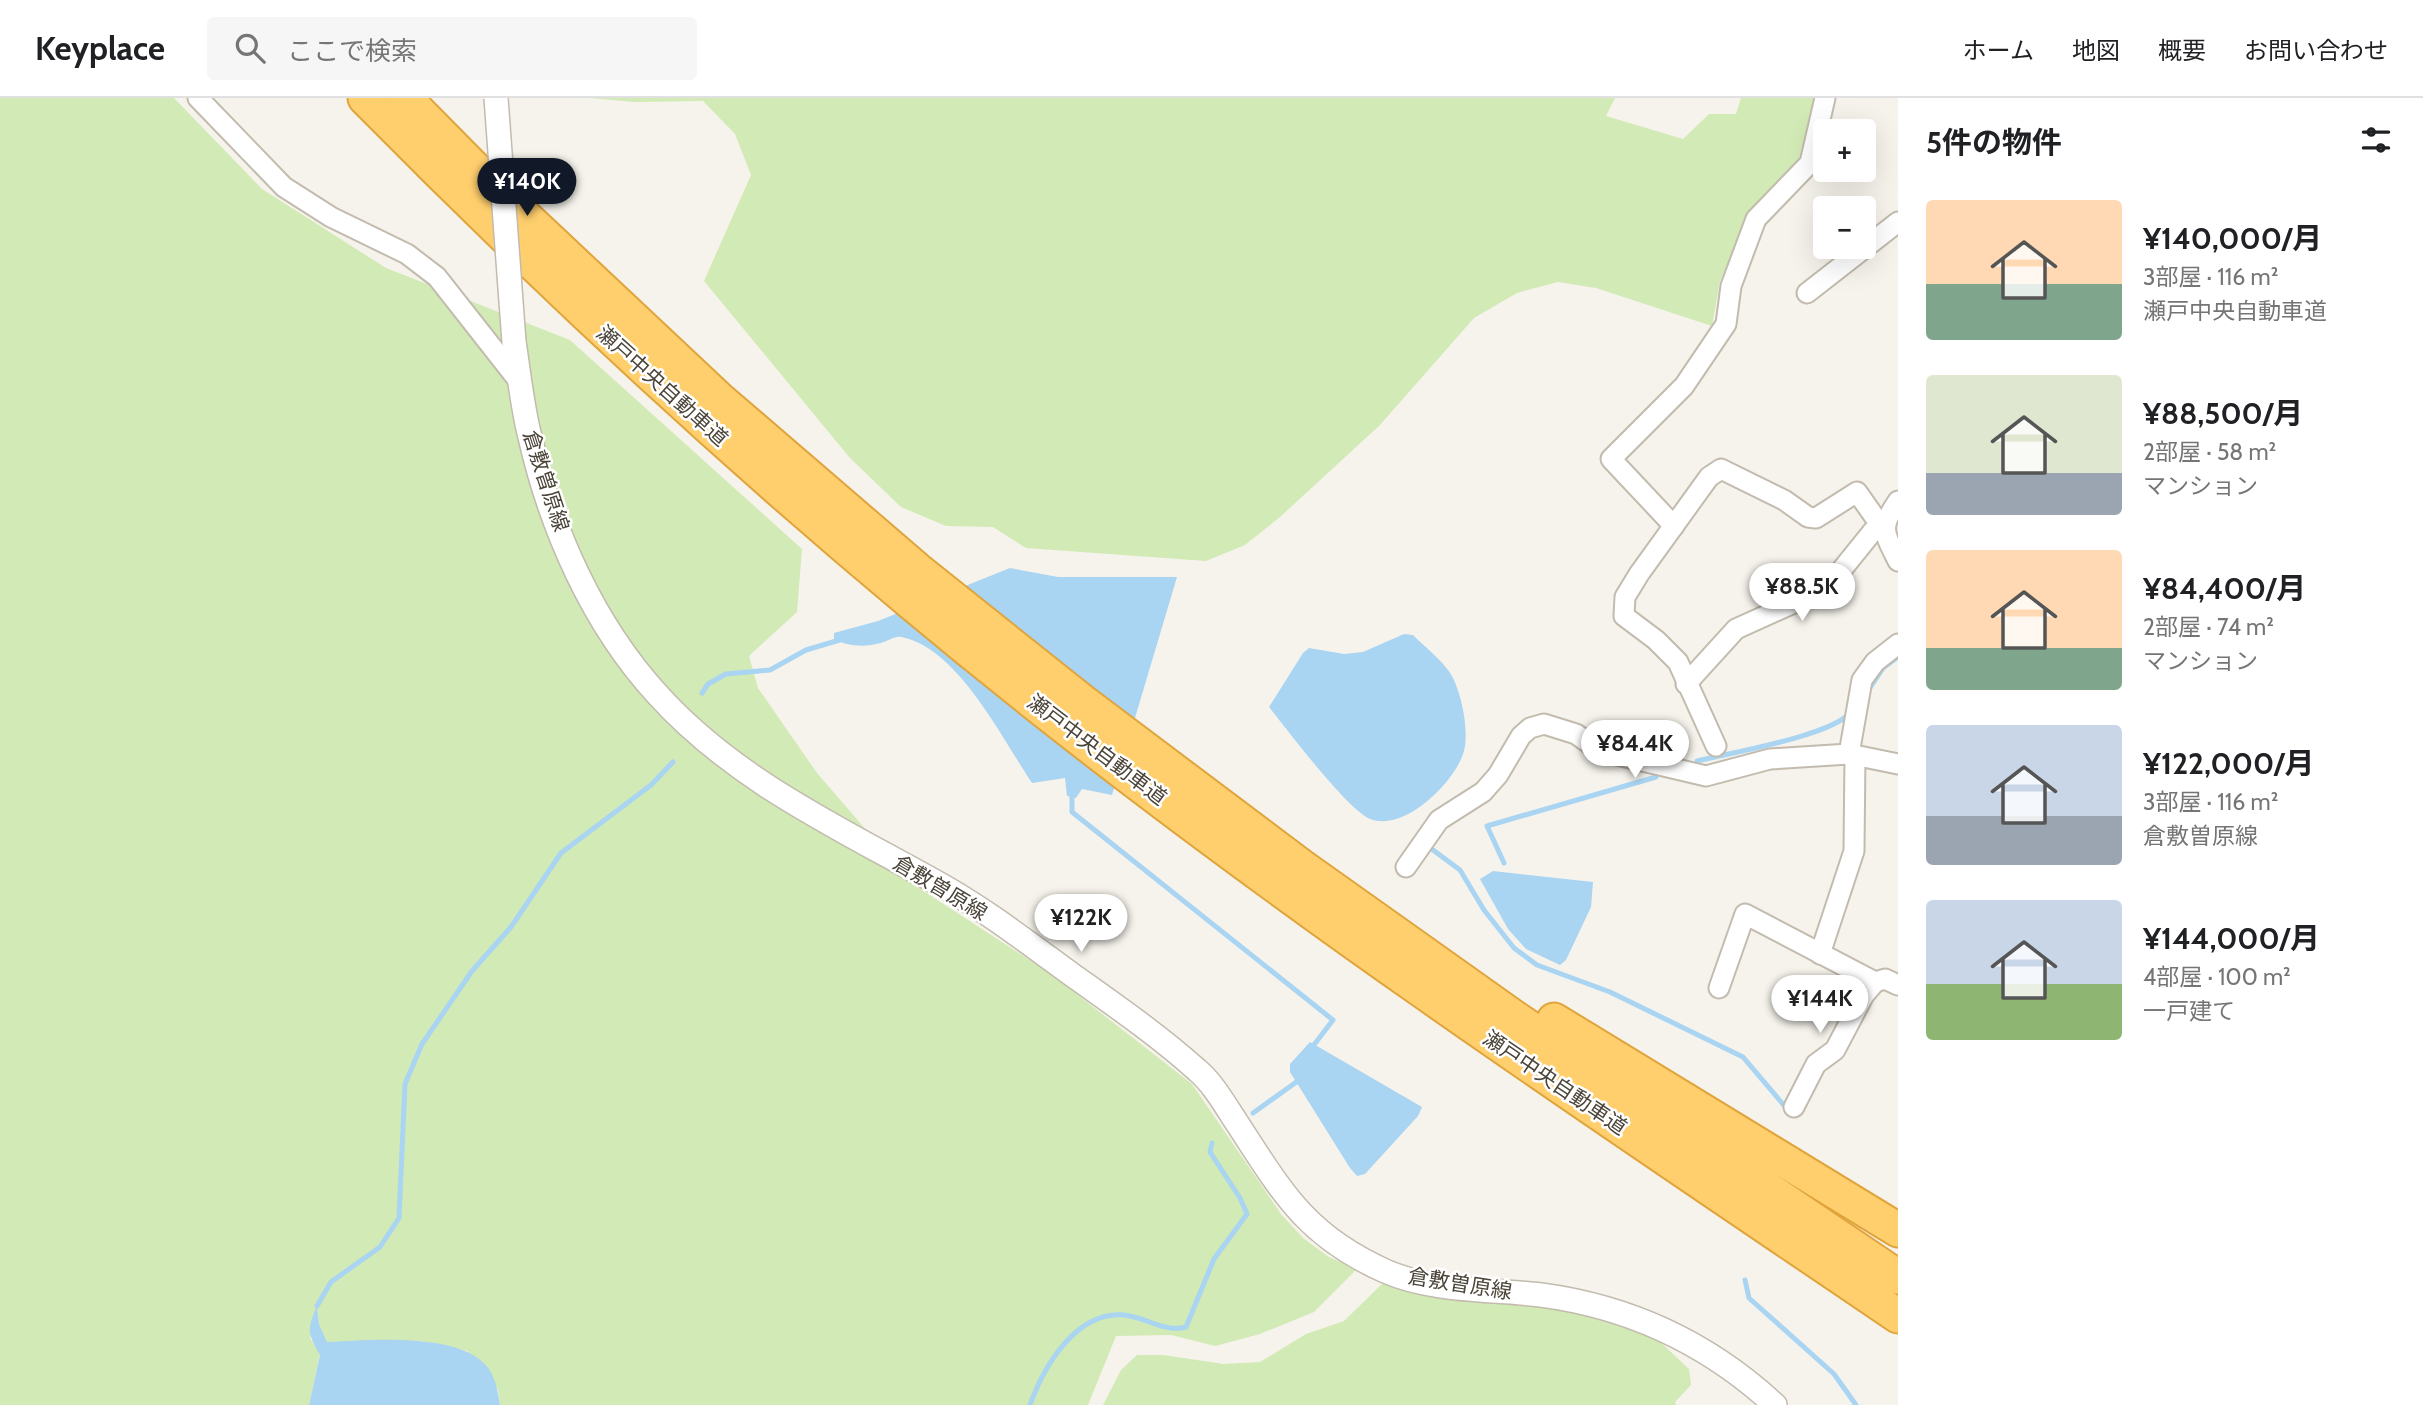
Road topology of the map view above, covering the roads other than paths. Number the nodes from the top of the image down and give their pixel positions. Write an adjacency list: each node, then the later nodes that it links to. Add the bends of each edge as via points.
1 (198, 98): 8 (street, via 284,187 331,217 407,254 437,277)
2 (365, 98): 18 (highway, 瀬戸中央自動車道, via 648,375 888,584 1063,726)
3 (405, 98): 18 (highway, 瀬戸中央自動車道, via 719,399)
4 (496, 98): 8 (street, 倉敷曽原線, bridge)
5 (1825, 98): 11 (street, via 1810,163 1756,219 1731,285 1726,324 1684,386 1611,460)
6 (1898, 222): 7 (street)
7 (1807, 293)
8 (521, 384): 29 (street, 倉敷曽原線, via 545,491 594,606 655,692 708,744 759,782 952,892 1021,938 1200,1072 1290,1204 1345,1250 1389,1273 1440,1286 1598,1305 1656,1325 1700,1347)
9 (1898, 501): 10 (street)
10 (1883, 525): 11 (street, via 1857,492 1825,514 1808,517 1721,469 1709,477); 12 (street); 14 (street, via 1852,554 1827,588 1736,629)
11 (1674, 526): 14 (street, via 1625,597 1624,617 1670,653)
12 (1898, 561)
13 (1898, 644): 16 (street, via 1875,662 1862,683)
14 (1686, 684): 15 (street)
15 (1716, 746)
16 (1852, 755): 17 (street); 20 (street, via 1770,759 1706,776 1600,751 1576,734 1544,724 1521,736 1483,792 1439,820); 21 (street, via 1854,851)
17 (1898, 764)
18 (1180, 794): 19 (highway, 瀬戸中央自動車道); 28 (highway, 瀬戸中央自動車道, via 1282,891 1493,1041)
19 (1301, 866): 26 (highway); 27 (highway, 瀬戸中央自動車道)
20 (1406, 867)
21 (1820, 954): 22 (street); 24 (street, via 1745,914)
22 (1875, 982): 23 (street, via 1885,979); 25 (street, via 1835,1050 1816,1064)
23 (1898, 985)
24 (1719, 988)
25 (1794, 1107)
26 (1898, 1230)
27 (1898, 1278)
28 (1898, 1316)
29 (1775, 1405)

